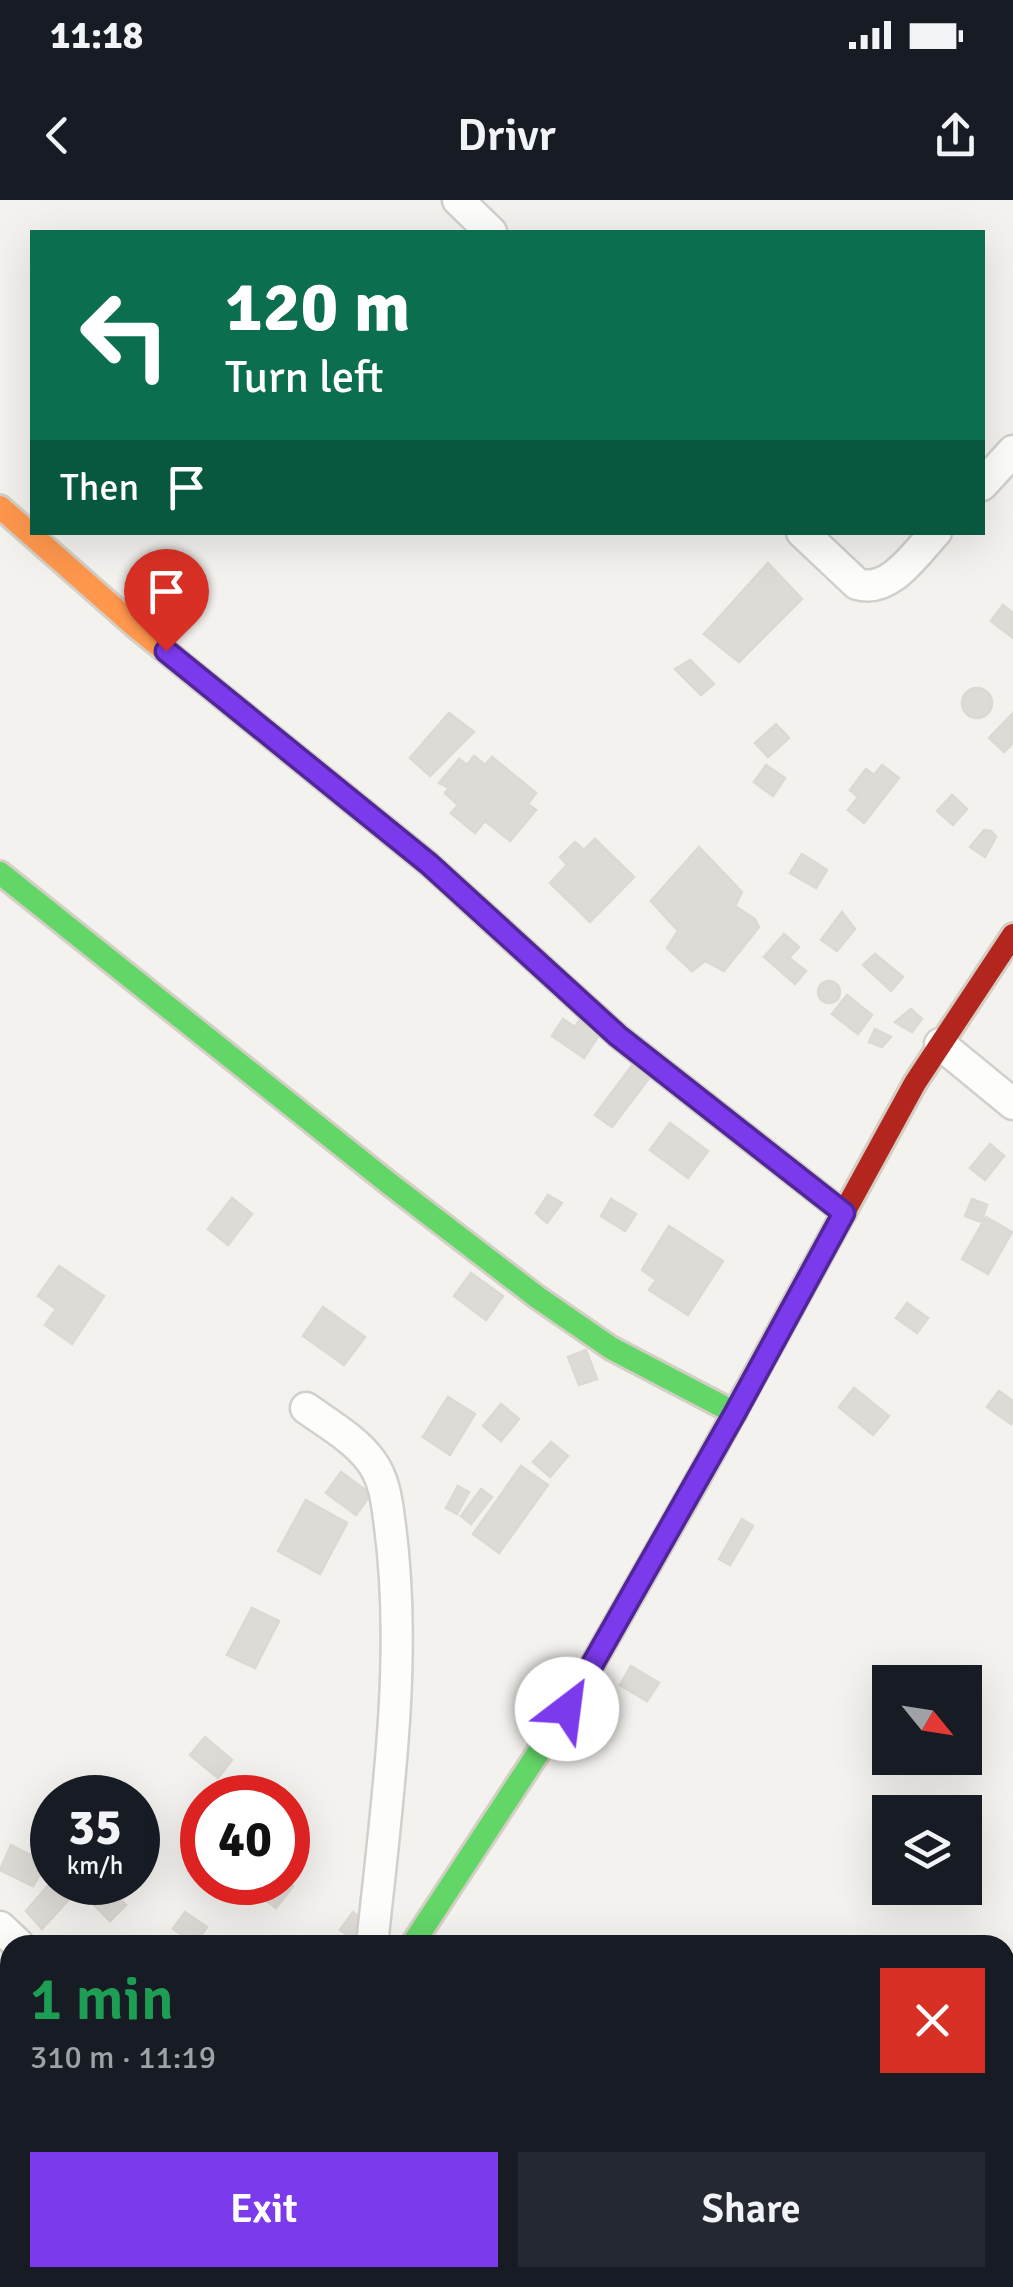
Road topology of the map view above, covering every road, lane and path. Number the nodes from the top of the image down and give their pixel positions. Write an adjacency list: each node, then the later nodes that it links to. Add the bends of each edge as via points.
1 (458, 200): 2 (street)
2 (490, 230)
3 (1013, 451): 4 (street)
4 (985, 482)
5 (0, 507): 6 (street)
6 (30, 533)
7 (32, 535): 14 (street, via 429,864 618,1036)
8 (805, 535): 9 (street, via 867,587 893,577)
9 (933, 535)
10 (0, 873): 16 (street, via 537,1297 611,1348)
11 (1013, 935): 12 (street)
12 (940, 1044): 13 (street); 14 (street)
13 (1013, 1104)
14 (844, 1213): 16 (street)
15 (306, 1408): 17 (street, via 372,1462 384,1488 396,1569 395,1699)
16 (735, 1413): 18 (street, via 567,1709)
17 (373, 1935)
18 (419, 1935)

